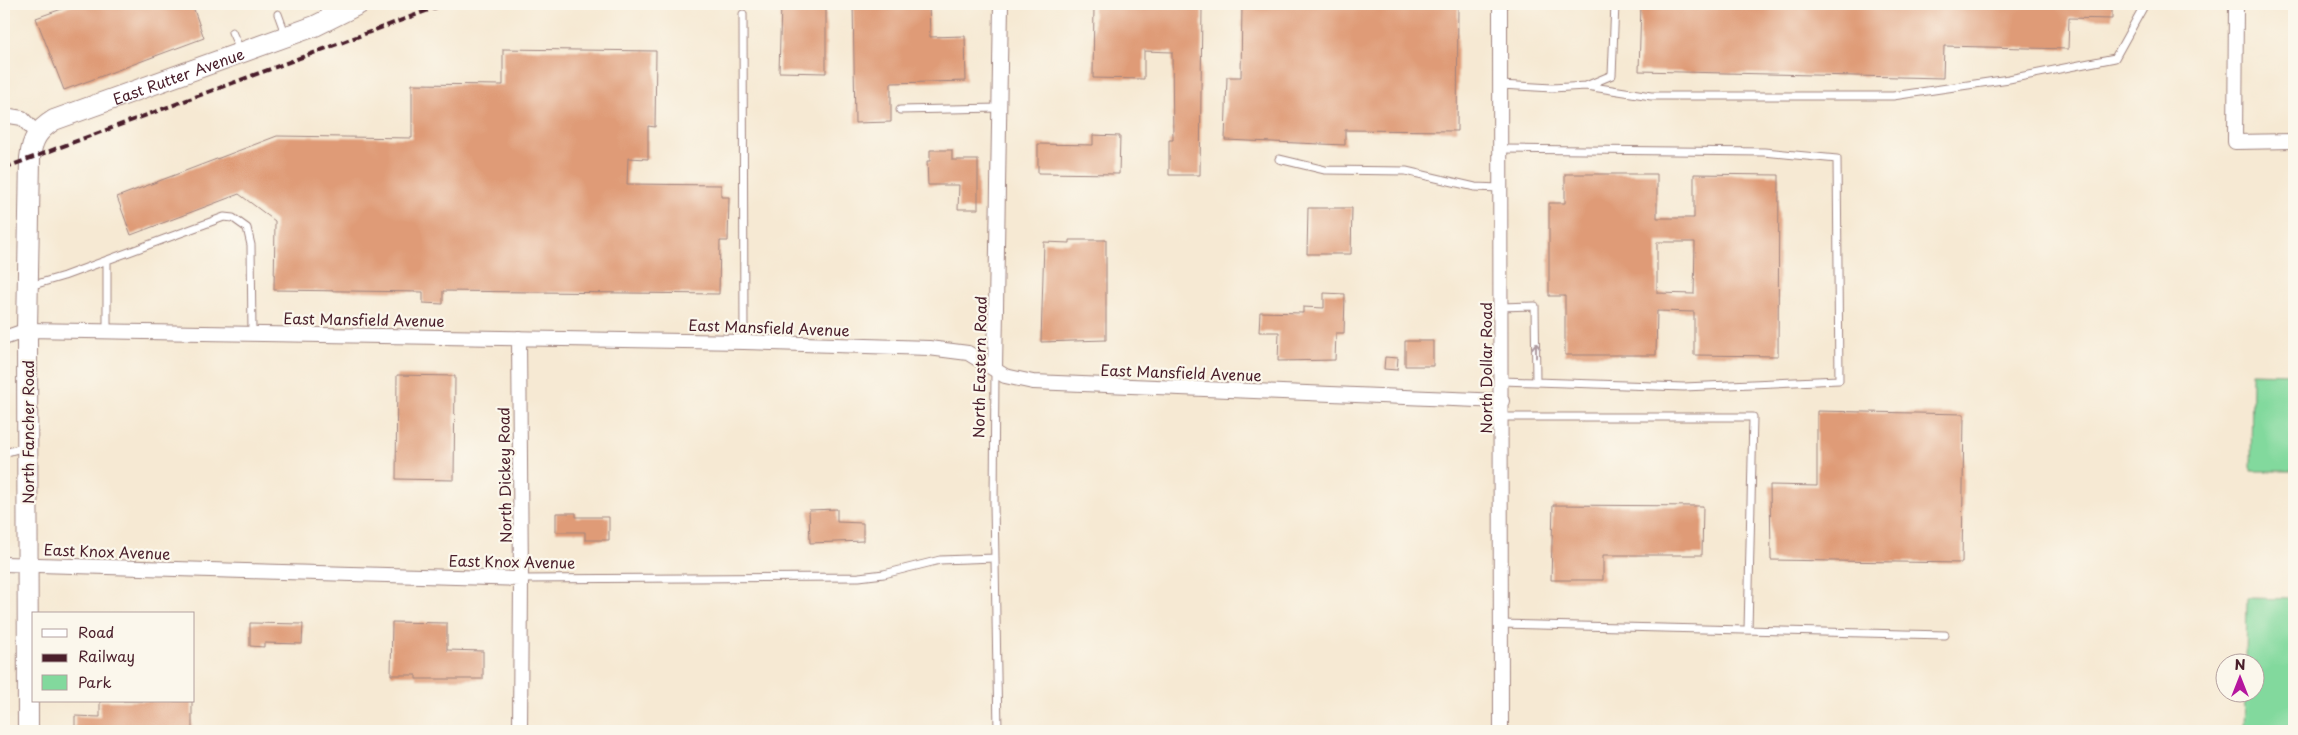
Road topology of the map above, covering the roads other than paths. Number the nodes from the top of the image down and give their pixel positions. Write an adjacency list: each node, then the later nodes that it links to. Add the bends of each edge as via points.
1 (359, 4): 7 (street, East Rutter Avenue)
2 (1001, 4): 15 (street, North Eastern Road)
3 (1500, 4): 13 (street, North Dollar Road)
4 (1615, 4): 14 (lane, via 1612,74)
5 (2144, 4): 14 (lane, via 2115,58 2009,79 1893,96 1651,96)
6 (2236, 4): 19 (street, via 2235,142)
7 (326, 11): 11 (street, East Rutter Avenue)
8 (278, 14): 11 (lane)
9 (743, 14): 31 (lane)
10 (232, 32): 12 (lane)
11 (287, 36): 12 (street, East Rutter Avenue)
12 (241, 52): 18 (street, East Rutter Avenue, via 54,120)
13 (1500, 85): 14 (lane); 20 (street, North Dollar Road)
14 (1586, 86)
15 (1000, 108): 16 (lane); 32 (street, North Eastern Road)
16 (900, 110)
17 (4, 114): 18 (street, via 22,118)
18 (37, 134): 24 (street, North Fancher Road, via 31,145 30,158)
19 (2294, 142)
20 (1500, 149): 22 (street, North Dollar Road); 34 (lane, via 1764,152 1837,159 1839,380 1684,387)
21 (1278, 158): 22 (lane, via 1325,170 1406,171 1475,187)
22 (1500, 188): 25 (street, North Dollar Road)
23 (107, 260): 24 (lane); 27 (lane); 28 (lane, via 224,217 233,218 247,228 250,245)
24 (27, 286): 26 (street, North Fancher Road)
25 (1501, 308): 33 (street, North Dollar Road); 34 (lane, one-way to 25, via 1535,306)
26 (27, 330): 27 (street, East Mansfield Avenue); 29 (street, East Mansfield Avenue); 37 (street, North Fancher Road)
27 (107, 331): 28 (street, East Mansfield Avenue)
28 (252, 334): 30 (street, East Mansfield Avenue)
29 (4, 338)
30 (519, 338): 31 (street, East Mansfield Avenue); 42 (street, North Dickey Road)
31 (744, 342): 32 (street, East Mansfield Avenue, via 952,350 974,355)
32 (995, 369): 35 (street, East Mansfield Avenue, via 1012,379 1033,382); 39 (lane, North Eastern Road)
33 (1502, 381): 34 (lane); 35 (street, North Dollar Road)
34 (1536, 382)
35 (1502, 400): 36 (street, North Dollar Road)
36 (1502, 418): 43 (street, North Dollar Road); 44 (lane, via 1753,417)
37 (27, 447): 38 (lane); 41 (street, North Fancher Road)
38 (4, 453)
39 (995, 558): 42 (lane, East Knox Avenue, via 940,560 860,577); 48 (lane, North Eastern Road)
40 (4, 564): 41 (street, East Knox Avenue)
41 (27, 565): 42 (street, East Knox Avenue); 46 (street, North Fancher Road)
42 (521, 579): 47 (street, North Dickey Road)
43 (1499, 624): 44 (lane); 49 (street, North Dollar Road)
44 (1748, 630): 45 (lane)
45 (1945, 635)
46 (28, 731)
47 (520, 731)
48 (998, 731)
49 (1500, 731)

